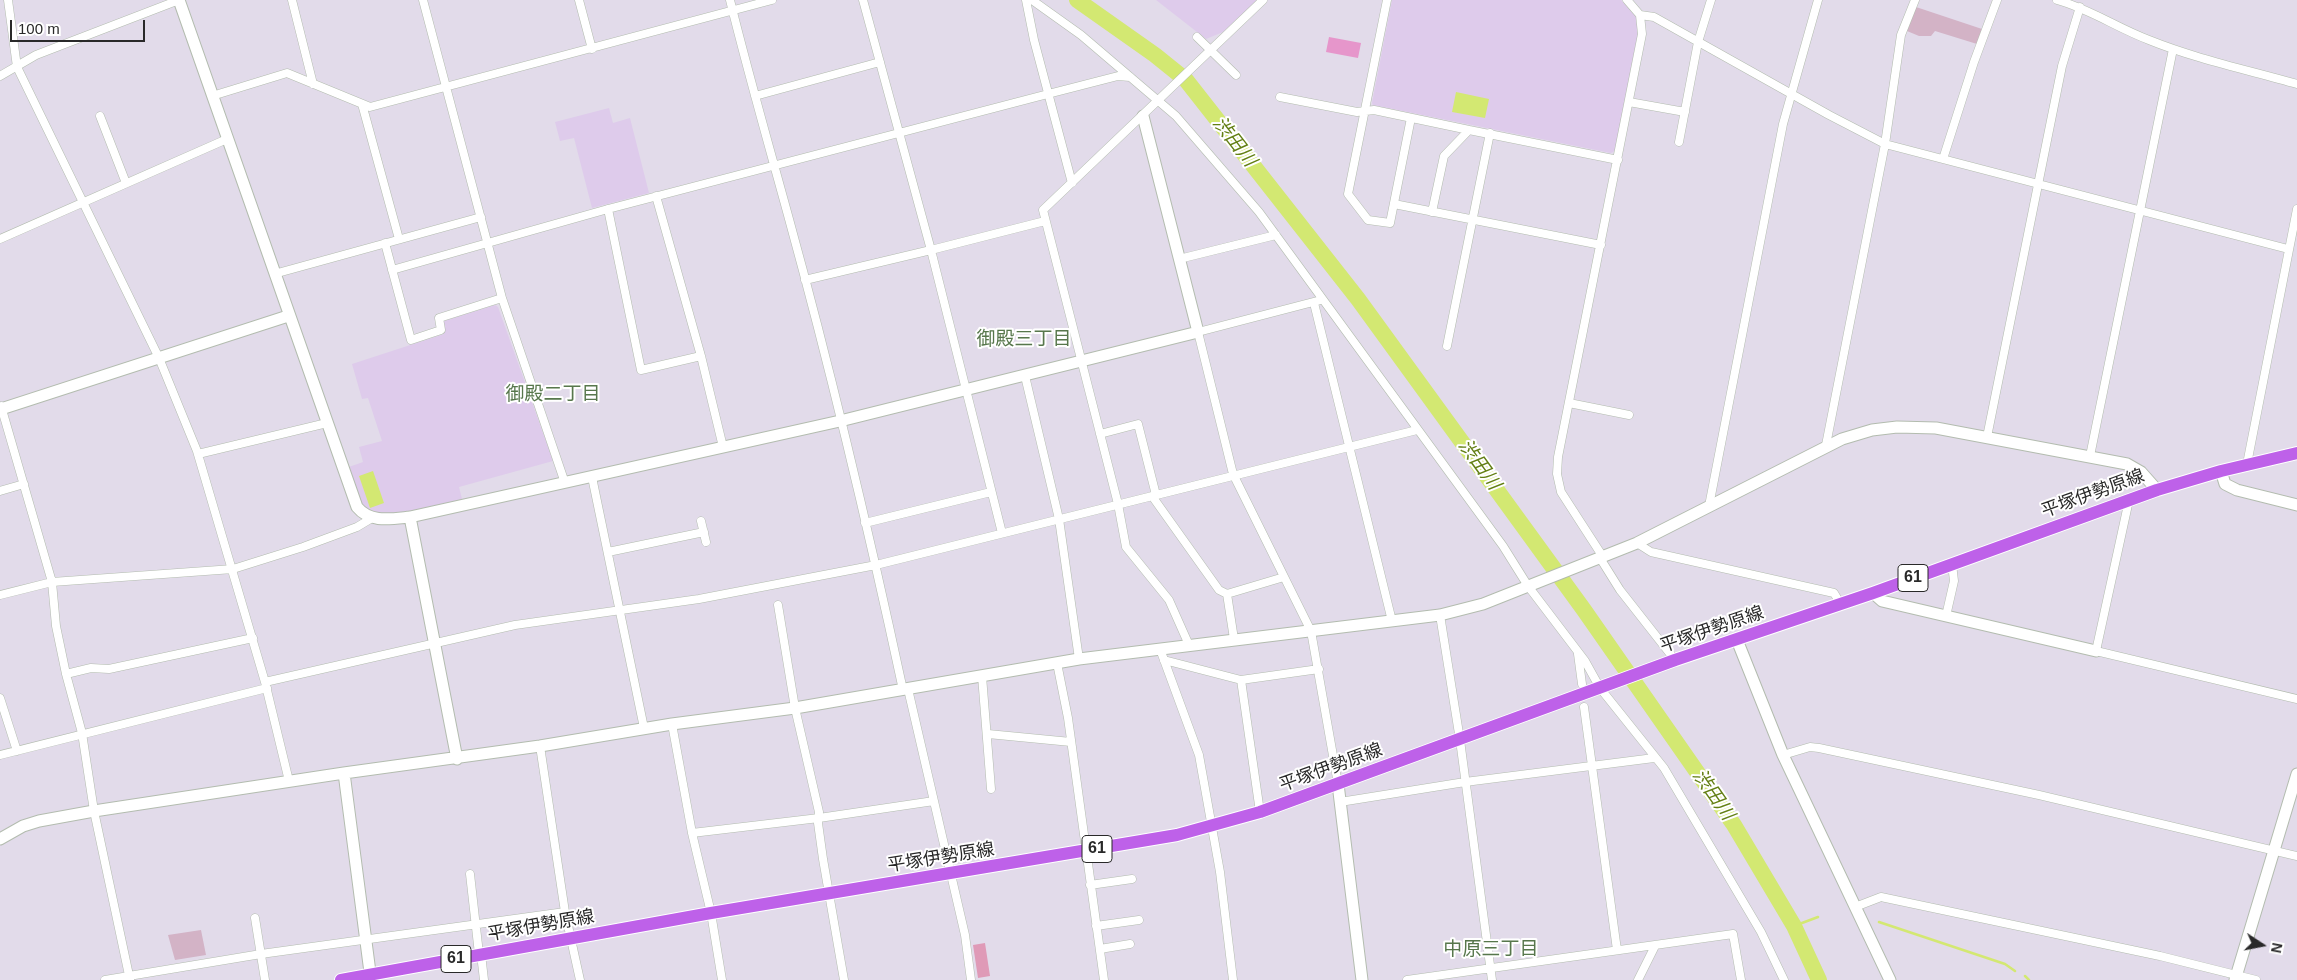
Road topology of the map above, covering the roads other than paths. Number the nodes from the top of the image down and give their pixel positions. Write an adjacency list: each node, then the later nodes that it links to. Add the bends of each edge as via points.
1 (8, 0): 28 (street)
2 (179, 0): 28 (street, via 36,55); 37 (street)
3 (292, 0): 32 (street)
4 (423, 0): 34 (street)
5 (579, 0): 24 (street)
6 (730, 0): 20 (street)
7 (772, 0): 20 (street)
8 (863, 0): 27 (street)
9 (1026, 0): 36 (street)
10 (1032, 0): 31 (street, via 1081,35)
11 (1263, 0): 26 (street)
12 (1387, 0): 43 (street)
13 (1627, 0): 21 (street)
14 (1710, 0): 23 (street)
15 (1818, 0): 35 (street)
16 (1915, 0): 53 (street, via 1902,35)
17 (1997, 0): 54 (street)
18 (2057, 0): 19 (street)
19 (2080, 7): 25 (street); 59 (street, via 2064,54)
20 (732, 10): 24 (street); 38 (street)
21 (1640, 15): 23 (street, via 1654,17); 41 (street, via 1642,34)
22 (1197, 37): 26 (street)
23 (1698, 42): 35 (street); 44 (street)
24 (592, 49): 34 (street)
25 (2173, 49): 33 (street); 65 (street)
26 (1209, 51): 29 (street); 40 (street)
27 (880, 62): 38 (street); 49 (street)
28 (17, 67): 30 (street); 61 (street)
29 (1236, 75)
30 (0, 76)
31 (1132, 78): 36 (street, via 1118,76); 40 (street)
32 (313, 84): 37 (street, via 287,73); 42 (street)
33 (2297, 84)
34 (445, 88): 42 (street, via 370,107); 67 (street)
35 (1790, 93): 53 (street); 119 (street)
36 (1048, 94): 49 (street); 57 (street)
37 (212, 96): 51 (street)
38 (755, 96): 56 (street)
39 (1280, 97): 43 (street)
40 (1159, 100): 46 (street); 70 (street)
41 (1629, 102): 44 (street); 55 (street)
42 (362, 104): 72 (street)
43 (1365, 111): 47 (street); 62 (street, via 1348,194 1368,220 1390,223)
44 (1685, 112): 52 (street)
45 (100, 116): 58 (street)
46 (1143, 116): 57 (street); 78 (street)
47 (1411, 118): 48 (street); 62 (street)
48 (1468, 130): 50 (street); 66 (street, via 1444,156)
49 (900, 133): 56 (street); 77 (street)
50 (1490, 133): 55 (street); 68 (street)
51 (227, 139): 58 (street); 80 (street)
52 (1680, 142)
53 (1885, 144): 54 (street); 100 (street)
54 (1943, 159): 59 (street)
55 (1618, 160): 75 (street)
56 (774, 166): 60 (street); 81 (street)
57 (1072, 182): 69 (street, via 1043,210)
58 (126, 183): 61 (street)
59 (2037, 184): 65 (street); 99 (street)
60 (656, 196): 63 (street); 87 (street)
61 (82, 202): 71 (street); 88 (street)
62 (1394, 204): 66 (street)
63 (608, 209): 74 (street); 87 (street, via 641,370)
64 (2297, 209): 76 (street)
65 (2139, 210): 76 (street); 105 (street)
66 (1432, 212): 68 (street)
67 (481, 217): 72 (street); 74 (street)
68 (1473, 220): 75 (street); 86 (street)
69 (1045, 221): 77 (street); 89 (street)
70 (1276, 235): 78 (street); 83 (street)
71 (0, 239)
72 (399, 239): 73 (street)
73 (385, 243): 79 (street); 80 (street)
74 (488, 243): 79 (street); 82 (street)
75 (1601, 245): 92 (street)
76 (2288, 248): 106 (street)
77 (931, 250): 81 (street); 91 (street)
78 (1179, 259): 85 (street)
79 (392, 270): 82 (street, via 411,340 441,330 439,318)
80 (274, 274): 84 (street)
81 (805, 280): 95 (street)
82 (502, 298): 110 (street)
83 (1318, 302): 85 (street); 97 (street); 101 (street)
84 (288, 316): 88 (street); 96 (street)
85 (1198, 332): 89 (street); 108 (street)
86 (1447, 346)
87 (701, 356): 102 (street)
88 (159, 358): 93 (street); 104 (street)
89 (1082, 362): 90 (street); 98 (street)
90 (1025, 376): 91 (street); 122 (street)
91 (966, 390): 95 (street); 114 (street)
92 (1569, 403): 94 (street); 130 (street, via 1557,474 1561,492)
93 (0, 408): 111 (street)
94 (1629, 415)
95 (840, 421): 102 (street); 124 (street)
96 (327, 424): 104 (street); 121 (street, via 356,507 363,515)
97 (1417, 430): 101 (street); 136 (street)
98 (1100, 434): 115 (street, via 1138,424); 117 (street)
99 (1987, 437): 100 (street, via 1936,428 1904,427 1872,430); 105 (street)
100 (1826, 445): 119 (street)
101 (1350, 446): 108 (street); 145 (street)
102 (723, 447): 109 (street)
103 (2297, 453): 106 (main road, 平塚伊勢原線 / 61)
104 (198, 454): 133 (street)
105 (2090, 456): 112 (street, via 2127,464 2141,472)
106 (2247, 464): 107 (main road, 平塚伊勢原線 / 61)
107 (2221, 471): 112 (main road, 平塚伊勢原線 / 61); 118 (street, via 2225,484 2237,490)
108 (1233, 474): 115 (street); 134 (street)
109 (592, 477): 110 (street); 129 (street)
110 (565, 483): 120 (street)
111 (24, 484): 113 (street); 135 (street)
112 (2157, 490): 116 (main road, 平塚伊勢原線 / 61)
113 (0, 491)
114 (991, 492): 124 (street); 126 (street)
115 (1154, 496): 117 (street); 138 (street, via 1219,590)
116 (2129, 500): 131 (main road, 平塚伊勢原線 / 61); 152 (street)
117 (1118, 504): 122 (street); 151 (street, via 1126,547 1169,600)
118 (2297, 505)
119 (1708, 506): 128 (street)
120 (410, 517): 121 (street); 150 (street)
121 (372, 518): 133 (street, via 304,547)
122 (1060, 519): 126 (street); 155 (street)
123 (701, 521): 125 (street)
124 (865, 523): 132 (street)
125 (704, 532): 127 (street); 129 (street)
126 (1002, 533): 132 (street)
127 (706, 542)
128 (1637, 543): 130 (street); 140 (street, via 1651,552 1834,593)
129 (608, 552): 142 (street)
130 (1600, 558): 136 (street); 156 (street)
131 (1952, 564): 137 (main road, 平塚伊勢原線 / 61); 144 (street, via 1954,581)
132 (876, 565): 142 (street, via 699,599); 165 (street)
133 (233, 569): 135 (street); 147 (street)
134 (1284, 577): 138 (street); 146 (street)
135 (52, 582): 139 (street); 159 (street, via 56,626)
136 (1530, 586): 143 (street, via 1483,604); 153 (street)
137 (1873, 593): 140 (main road, 平塚伊勢原線 / 61); 144 (street, via 1882,601)
138 (1227, 594): 148 (street)
139 (0, 595)
140 (1840, 603): 149 (main road, 平塚伊勢原線 / 61)
141 (778, 605): 169 (street)
142 (621, 610): 150 (street, via 514,625); 171 (street)
143 (1440, 615): 145 (street); 174 (street)
144 (1946, 616): 152 (street)
145 (1392, 622): 146 (street)
146 (1312, 631): 148 (street); 158 (street)
147 (253, 638): 159 (street, via 109,669 91,668); 163 (street)
148 (1234, 639): 151 (street)
149 (1737, 640): 156 (main road, 平塚伊勢原線 / 61); 178 (street)
150 (434, 642): 163 (street); 181 (street)
151 (1189, 645): 154 (street)
152 (2096, 651): 167 (street)
153 (1578, 652): 162 (street); 164 (street)
154 (1162, 654): 155 (street); 161 (street); 194 (street, via 1199,754)
155 (1079, 660): 157 (street)
156 (1672, 661): 164 (main road, 平塚伊勢原線 / 61)
157 (1057, 663): 160 (street); 175 (street)
158 (1319, 670): 161 (street); 187 (street)
159 (66, 674): 172 (street)
160 (982, 676): 165 (street); 173 (street)
161 (1241, 680): 192 (street)
162 (1582, 684)
163 (266, 685): 172 (street); 185 (street)
164 (1602, 687): 174 (main road, 平塚伊勢原線 / 61); 180 (street)
165 (905, 689): 169 (street); 189 (street)
166 (0, 698): 177 (street)
167 (2297, 699)
168 (1584, 707): 182 (street)
169 (795, 708): 170 (street); 193 (street)
170 (672, 724): 171 (street); 195 (street)
171 (644, 728): 176 (street)
172 (82, 733): 177 (street); 191 (street)
173 (988, 734): 175 (street); 188 (street)
174 (1460, 740): 186 (street); 187 (main road, 平塚伊勢原線 / 61)
175 (1071, 742): 197 (street)
176 (540, 746): 181 (street); 206 (street)
177 (17, 751): 179 (street)
178 (1783, 754): 198 (street, via 1810,747 1828,750 2061,800); 205 (street)
179 (0, 755)
180 (1654, 758): 182 (street); 239 (street, via 1664,768 1756,924)
181 (456, 759): 183 (street)
182 (1592, 765): 186 (street); 217 (street)
183 (344, 773): 185 (street); 213 (street)
184 (2297, 774): 198 (street)
185 (289, 781): 191 (street)
186 (1465, 782): 190 (street); 220 (street)
187 (1338, 784): 190 (street); 192 (main road, 平塚伊勢原線 / 61)
188 (991, 789)
189 (934, 801): 193 (street); 201 (street)
190 (1340, 802): 234 (street)
191 (94, 810): 196 (street, via 39,821); 222 (street)
192 (1260, 812): 194 (main road, 平塚伊勢原線 / 61)
193 (819, 818): 195 (street); 204 (street)
194 (1212, 826): 197 (main road, 平塚伊勢原線 / 61); 233 (street)
195 (692, 833): 207 (street)
196 (0, 839)
197 (1086, 850): 201 (main road, 平塚伊勢原線 / 61); 203 (street)
198 (2274, 852): 199 (street); 223 (street)
199 (2297, 856)
200 (470, 874): 210 (street)
201 (951, 874): 204 (main road, 平塚伊勢原線 / 61); 231 (street)
202 (1132, 879): 203 (street)
203 (1090, 885): 211 (street)
204 (828, 894): 207 (main road, 平塚伊勢原線 / 61); 230 (street)
205 (1855, 907): 223 (street, via 1881,897 2115,946); 240 (street)
206 (565, 912): 210 (street); 212 (street)
207 (711, 913): 212 (main road, 平塚伊勢原線 / 61); 229 (street)
208 (256, 918): 218 (street)
209 (1139, 920): 211 (street)
210 (476, 924): 213 (street); 219 (street)
211 (1096, 926): 216 (street)
212 (570, 939): 219 (main road, 平塚伊勢原線 / 61); 228 (street)
213 (366, 940): 218 (street); 221 (street)
214 (1130, 944): 216 (street)
215 (1655, 946): 217 (street); 237 (street); 238 (street, via 1733,934)
216 (1100, 949): 232 (street)
217 (1617, 950): 220 (street)
218 (261, 954): 222 (street); 225 (street)
219 (480, 954): 221 (main road, 平塚伊勢原線 / 61); 227 (street)
220 (1490, 968): 235 (street); 236 (street)
221 (371, 977): 226 (main road, 平塚伊勢原線 / 61)
222 (130, 978): 224 (street)
223 (2236, 978): 241 (street)
224 (105, 980)
225 (265, 980)
226 (341, 980)
227 (484, 980)
228 (580, 980)
229 (722, 980)
230 (844, 980)
231 (971, 980)
232 (1104, 980)
233 (1233, 980)
234 (1362, 980)
235 (1406, 980)
236 (1492, 980)
237 (1638, 980)
238 (1741, 980)
239 (1784, 980)
240 (1890, 980)
241 (2256, 980)

